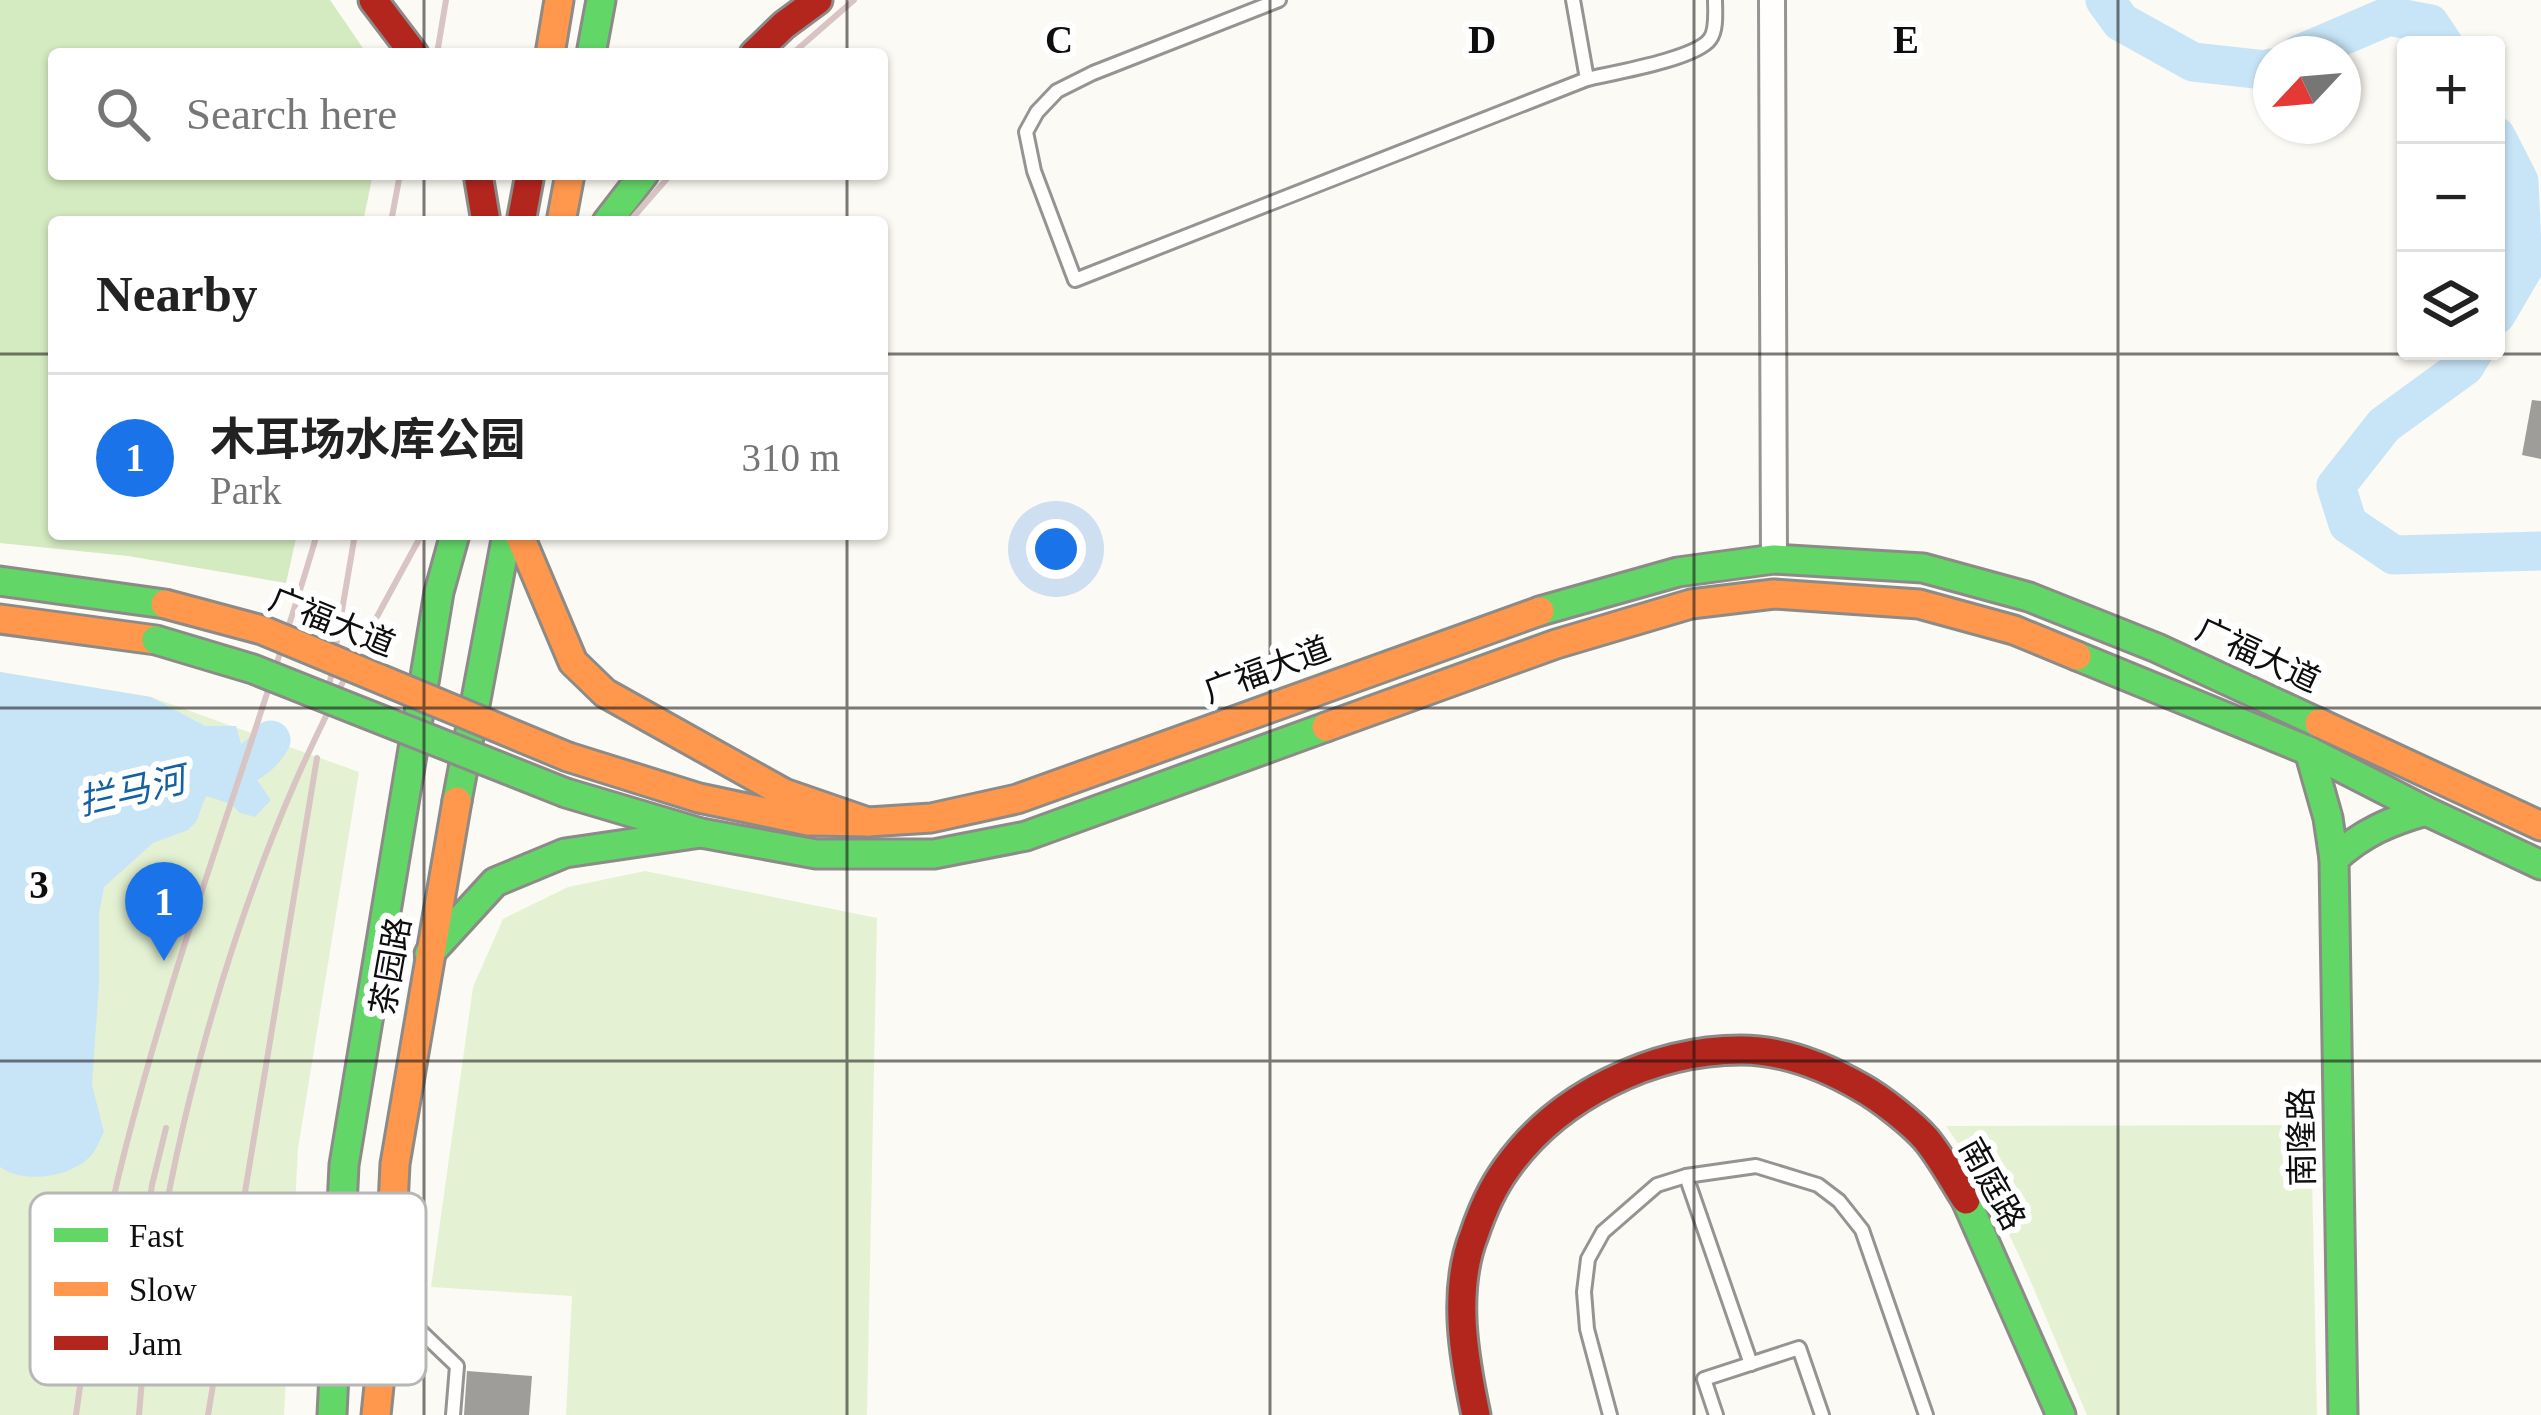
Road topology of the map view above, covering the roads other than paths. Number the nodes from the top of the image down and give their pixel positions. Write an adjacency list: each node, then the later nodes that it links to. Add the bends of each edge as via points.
1 (373, 0): 9 (main road)
2 (559, 0): 10 (main road)
3 (601, 0): 11 (main road)
4 (818, 0): 12 (main road)
5 (1279, 0): 13 (lane, via 1093,73 1037,112 1026,132 1034,171 1075,280)
6 (1573, 0): 13 (lane)
7 (1714, 0): 13 (lane, via 1713,34 1702,45)
8 (1772, 0): 25 (street)
9 (409, 48)
10 (551, 48)
11 (592, 48)
12 (760, 48)
13 (1587, 79)
14 (479, 180): 18 (main road)
15 (529, 180): 19 (main road)
16 (569, 180): 20 (main road)
17 (640, 180): 21 (main road)
18 (485, 216)
19 (522, 216)
20 (562, 216)
21 (612, 216)
22 (451, 540): 37 (main road, 茶园路)
23 (506, 540): 35 (main road, 茶园路)
24 (522, 540): 30 (main road, via 573,662 605,693 784,793)
25 (1774, 559): 30 (main road, 广福大道, via 1678,572 1542,610 1017,799); 31 (main road, 广福大道, via 1923,568 2030,597)
26 (0, 580): 30 (main road, 广福大道, bridge, via 165,604 262,630 568,757 808,821)
27 (0, 619): 32 (main road, 广福大道, bridge, via 156,640 253,669 566,794)
28 (2308, 751): 29 (main road, 广福大道); 32 (main road, 广福大道, via 2014,630 1919,604 1774,594 1691,604 1556,644 1026,836 934,854 816,854); 33 (main road, 南隆路)
29 (2426, 811): 33 (main road, via 2356,837); 34 (main road, 广福大道)
30 (868, 822)
31 (2541, 826)
32 (701, 833): 35 (main road, via 566,853 495,882)
33 (2334, 859): 52 (main road, 南隆路)
34 (2541, 865)
35 (429, 953): 38 (main road, 茶园路)
36 (1687, 1176): 40 (lane); 47 (lane, via 1657,1185 1603,1232 1588,1259 1587,1329); 50 (lane, via 1756,1166 1818,1185 1839,1201 1862,1230)
37 (343, 1193)
38 (394, 1193)
39 (426, 1336): 45 (lane, via 457,1366)
40 (1751, 1364): 48 (lane, via 1704,1379); 49 (lane, via 1799,1348)
41 (333, 1385): 43 (main road, 茶园路)
42 (379, 1385): 44 (main road, 茶园路)
43 (332, 1415)
44 (376, 1415)
45 (453, 1415)
46 (1476, 1415): 51 (main road, 南庭路, via 1460,1302 1472,1238 1505,1170 1554,1117 1616,1077 1685,1055 1744,1050 1808,1061 1865,1089 1925,1138 1967,1202)
47 (1610, 1415)
48 (1716, 1415)
49 (1822, 1415)
50 (1926, 1415)
51 (2060, 1415)
52 (2343, 1415)

